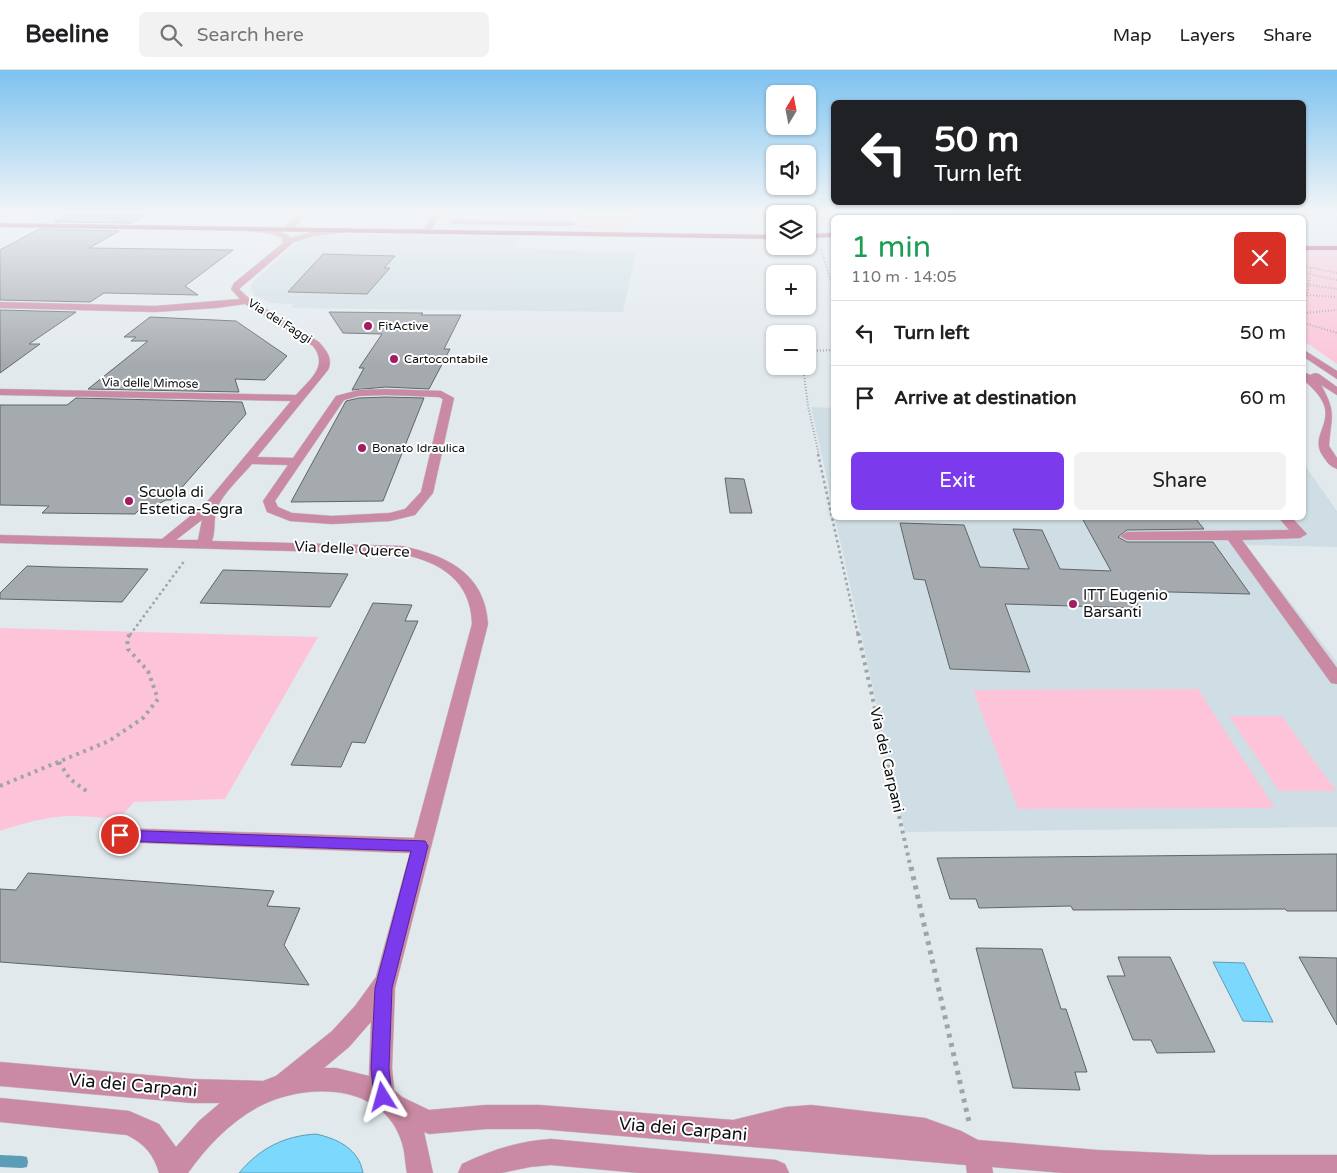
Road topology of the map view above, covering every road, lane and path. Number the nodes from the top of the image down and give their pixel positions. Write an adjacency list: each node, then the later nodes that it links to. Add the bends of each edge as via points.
1 (263, 262): 15 (street, Via dei Faggi, via 235,289)
2 (825, 262): 9 (path)
3 (1306, 267): 4 (path)
4 (1311, 268): 5 (path); 7 (path)
5 (1337, 272)
6 (1306, 273): 7 (path)
7 (1310, 274): 8 (path); 10 (path)
8 (1337, 280)
9 (831, 281)
10 (1309, 284): 11 (path); 12 (path)
11 (1337, 289)
12 (1306, 293)
13 (1306, 296): 14 (path)
14 (1337, 297)
15 (247, 301): 16 (street, via 171,308); 30 (street, Via dei Faggi, via 316,344 323,352 324,368)
16 (0, 305)
17 (1337, 310): 18 (path)
18 (1306, 313)
19 (1306, 324): 20 (path)
20 (1337, 333)
21 (831, 350): 22 (path)
22 (816, 351)
23 (1306, 354): 25 (street)
24 (1306, 369): 29 (street)
25 (1337, 374)
26 (803, 375): 37 (path, Via dei Carpani)
27 (1306, 377): 32 (street, via 1323,394 1331,414 1324,437)
28 (0, 392): 30 (street, Via delle Mimose)
29 (1337, 392)
30 (299, 398): 33 (street, Via dei Faggi)
31 (1336, 443): 32 (street)
32 (1325, 449): 35 (street)
33 (248, 460): 34 (street); 36 (street, Via dei Faggi)
34 (297, 462): 34 (street, via 269,502 272,508 290,517 364,520 410,512 427,493 449,398 441,394 386,392 359,393 340,398)
35 (1337, 465)
36 (214, 503): 43 (street, Via dei Faggi); 44 (street, Via dei Faggi, via 208,511 209,533)
37 (831, 512)
38 (833, 520): 56 (path, Via dei Carpani)
39 (1288, 520): 41 (street, via 1300,534)
40 (1127, 536): 41 (street)
41 (1232, 536): 45 (street)
42 (0, 539): 43 (street, Via delle Querce)
43 (166, 543): 44 (street, Via delle Querce)
44 (197, 548): 46 (path, via 127,638 128,649 140,659 154,681 158,699 143,718 126,731); 50 (street, Via delle Querce, via 408,551 444,565 473,590 479,603 480,624)
45 (1337, 679)
46 (60, 762): 47 (path); 48 (path, via 70,780)
47 (0, 786)
48 (89, 793)
49 (120, 835): 50 (street)
50 (420, 846): 51 (street, Via delle Querce)
51 (387, 975): 53 (street, Via delle Querce, via 359,1019 318,1058); 54 (street, Via delle Querce, via 382,999 380,1074)
52 (0, 1074): 53 (street, Via dei Carpani, via 192,1091)
53 (274, 1088): 54 (street, Via dei Carpani, via 314,1078 330,1078 358,1084); 58 (street, via 236,1107 207,1130)
54 (388, 1101): 56 (street, Via dei Carpani, via 406,1114 429,1122 539,1117 729,1133); 59 (street, via 412,1134)
55 (0, 1110): 58 (street, via 129,1123 150,1133 166,1153)
56 (978, 1163): 57 (street, Via dei Carpani)
57 (1337, 1168)
58 (173, 1173)
59 (420, 1173)
60 (472, 1173): 61 (street, via 512,1156 544,1152)
61 (776, 1173)

